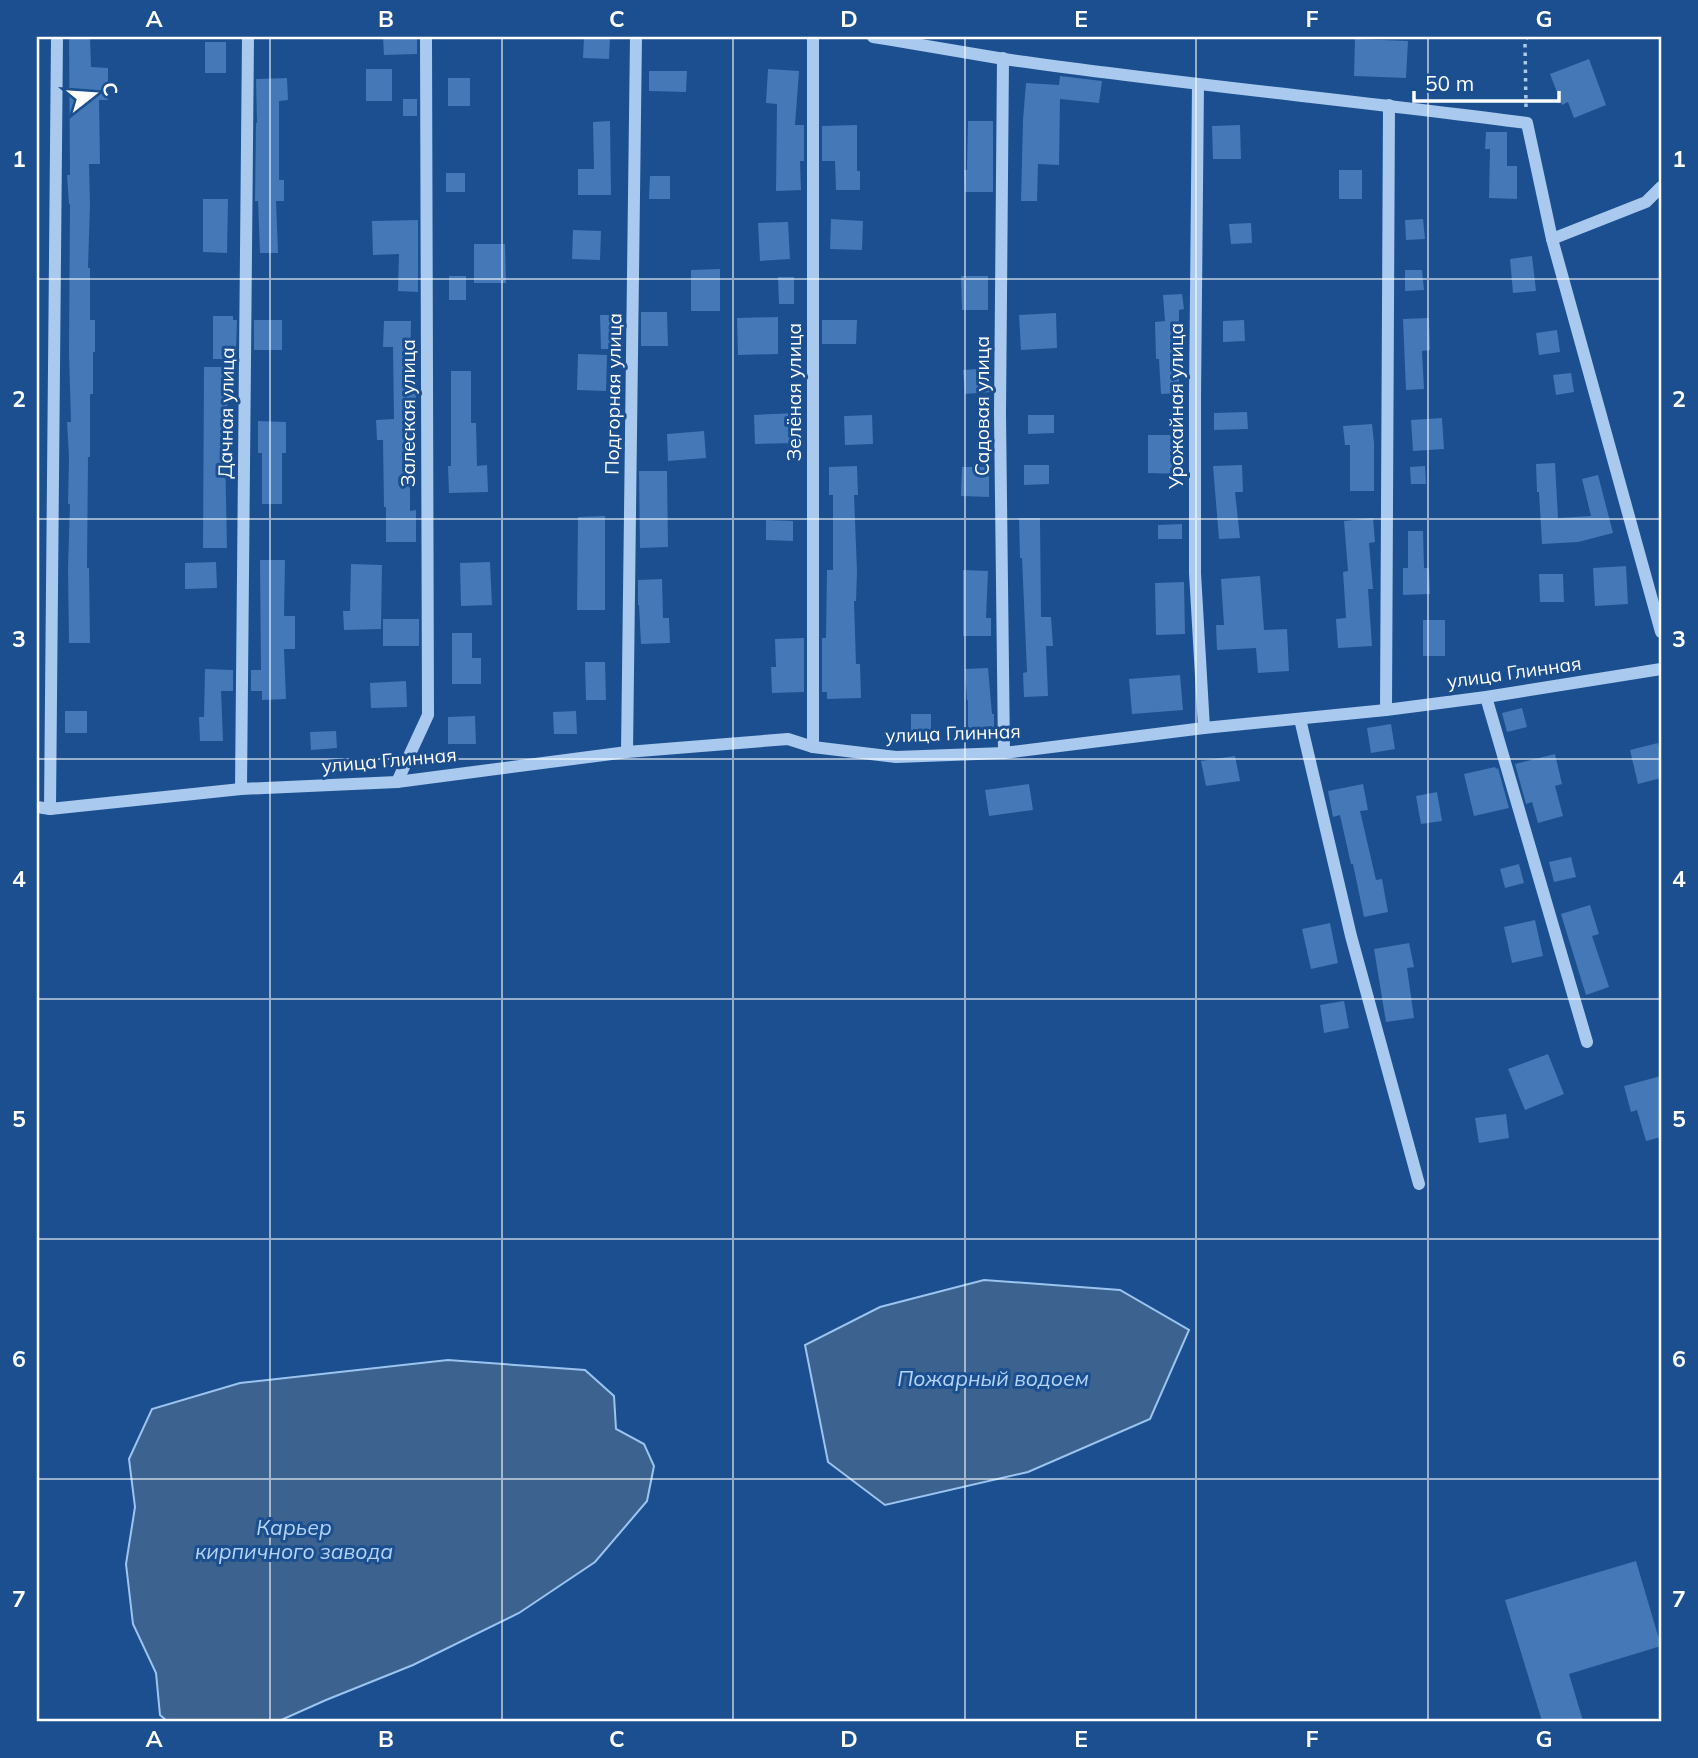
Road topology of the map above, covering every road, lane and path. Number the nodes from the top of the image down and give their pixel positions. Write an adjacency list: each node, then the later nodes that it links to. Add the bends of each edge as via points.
1 (57, 37): 25 (street)
2 (248, 37): 24 (street, Дачная улица)
3 (426, 37): 23 (street, Залеская улица, via 428,715)
4 (636, 37): 21 (street, Подгорная улица)
5 (813, 37): 20 (street, Зелёная улица)
6 (873, 37): 8 (street)
7 (1527, 37): 11 (path)
8 (1003, 58): 9 (street); 22 (street, Садовая улица, via 1000,414)
9 (1198, 84): 10 (street); 19 (street, Урожайная улица, via 1195,573)
10 (1389, 105): 11 (street); 17 (street)
11 (1527, 123): 13 (street)
12 (1661, 187): 13 (street, via 1646,202)
13 (1552, 239): 14 (street)
14 (1661, 632)
15 (1661, 669): 16 (street, улица Глинная)
16 (1486, 697): 17 (street, улица Глинная); 26 (street)
17 (1385, 710): 18 (street, улица Глинная)
18 (1300, 719): 19 (street, улица Глинная); 27 (street, via 1351,936)
19 (1204, 729): 22 (street, улица Глинная)
20 (813, 747): 21 (street, улица Глинная, via 788,739); 22 (street, улица Глинная, via 896,757)
21 (627, 752): 23 (street, улица Глинная)
22 (1004, 753)
23 (397, 782): 24 (street, улица Глинная)
24 (241, 789): 25 (street, улица Глинная)
25 (43, 808)
26 (1587, 1042)
27 (1419, 1184)

